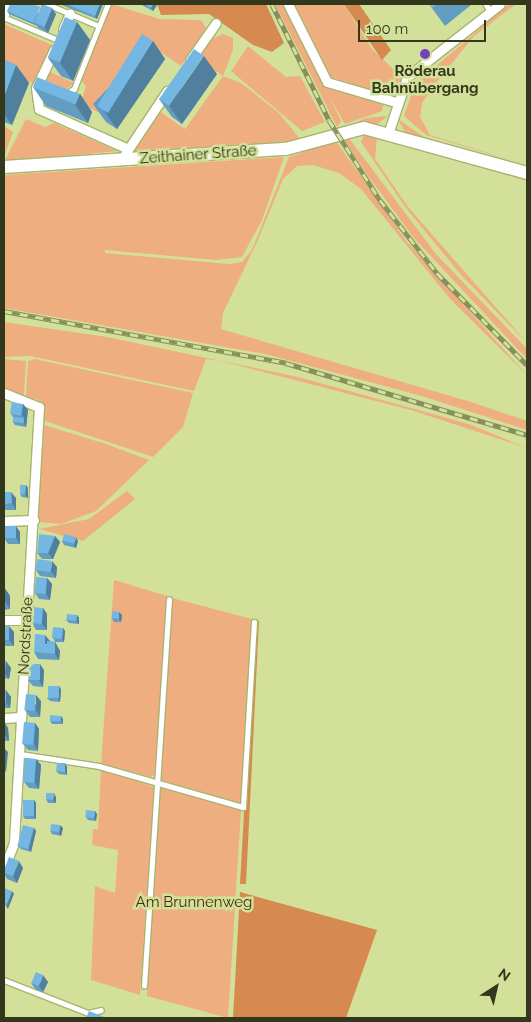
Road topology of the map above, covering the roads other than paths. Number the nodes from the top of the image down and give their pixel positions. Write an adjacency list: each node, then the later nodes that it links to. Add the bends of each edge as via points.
1 (8, 4): 10 (lane, via 6,18)
2 (47, 4): 7 (lane)
3 (108, 4): 9 (lane)
4 (288, 4): 12 (street, via 327,82)
5 (500, 4): 6 (street)
6 (488, 7): 12 (street, via 407,77)
7 (70, 13): 9 (lane); 10 (street)
8 (216, 24): 14 (street)
9 (99, 26): 11 (lane, via 74,89)
10 (58, 40): 14 (street, via 36,103 45,115)
11 (60, 91)
12 (396, 102): 13 (street)
13 (388, 134): 14 (street, Zeithainer Straße, via 356,129 286,149); 16 (street, Zeithainer Straße)
14 (126, 154): 15 (street, Zeithainer Straße)
15 (4, 167)
16 (527, 174)
17 (4, 393): 18 (street, Nordstraße, via 38,404)
18 (34, 520): 19 (street); 22 (street, Nordstraße)
19 (4, 521)
20 (169, 600): 27 (lane)
21 (4, 620): 22 (street)
22 (26, 620): 24 (street, Nordstraße)
23 (254, 622): 27 (lane, via 243,807)
24 (21, 717): 25 (street); 26 (street, Nordstraße)
25 (4, 718)
26 (20, 754): 27 (lane); 28 (street, Nordstraße)
27 (157, 781): 32 (lane)
28 (14, 831): 29 (street); 30 (street, Nordstraße)
29 (4, 832)
30 (4, 868)
31 (4, 980): 33 (lane, via 88,1013)
32 (144, 986)
33 (101, 1010)

